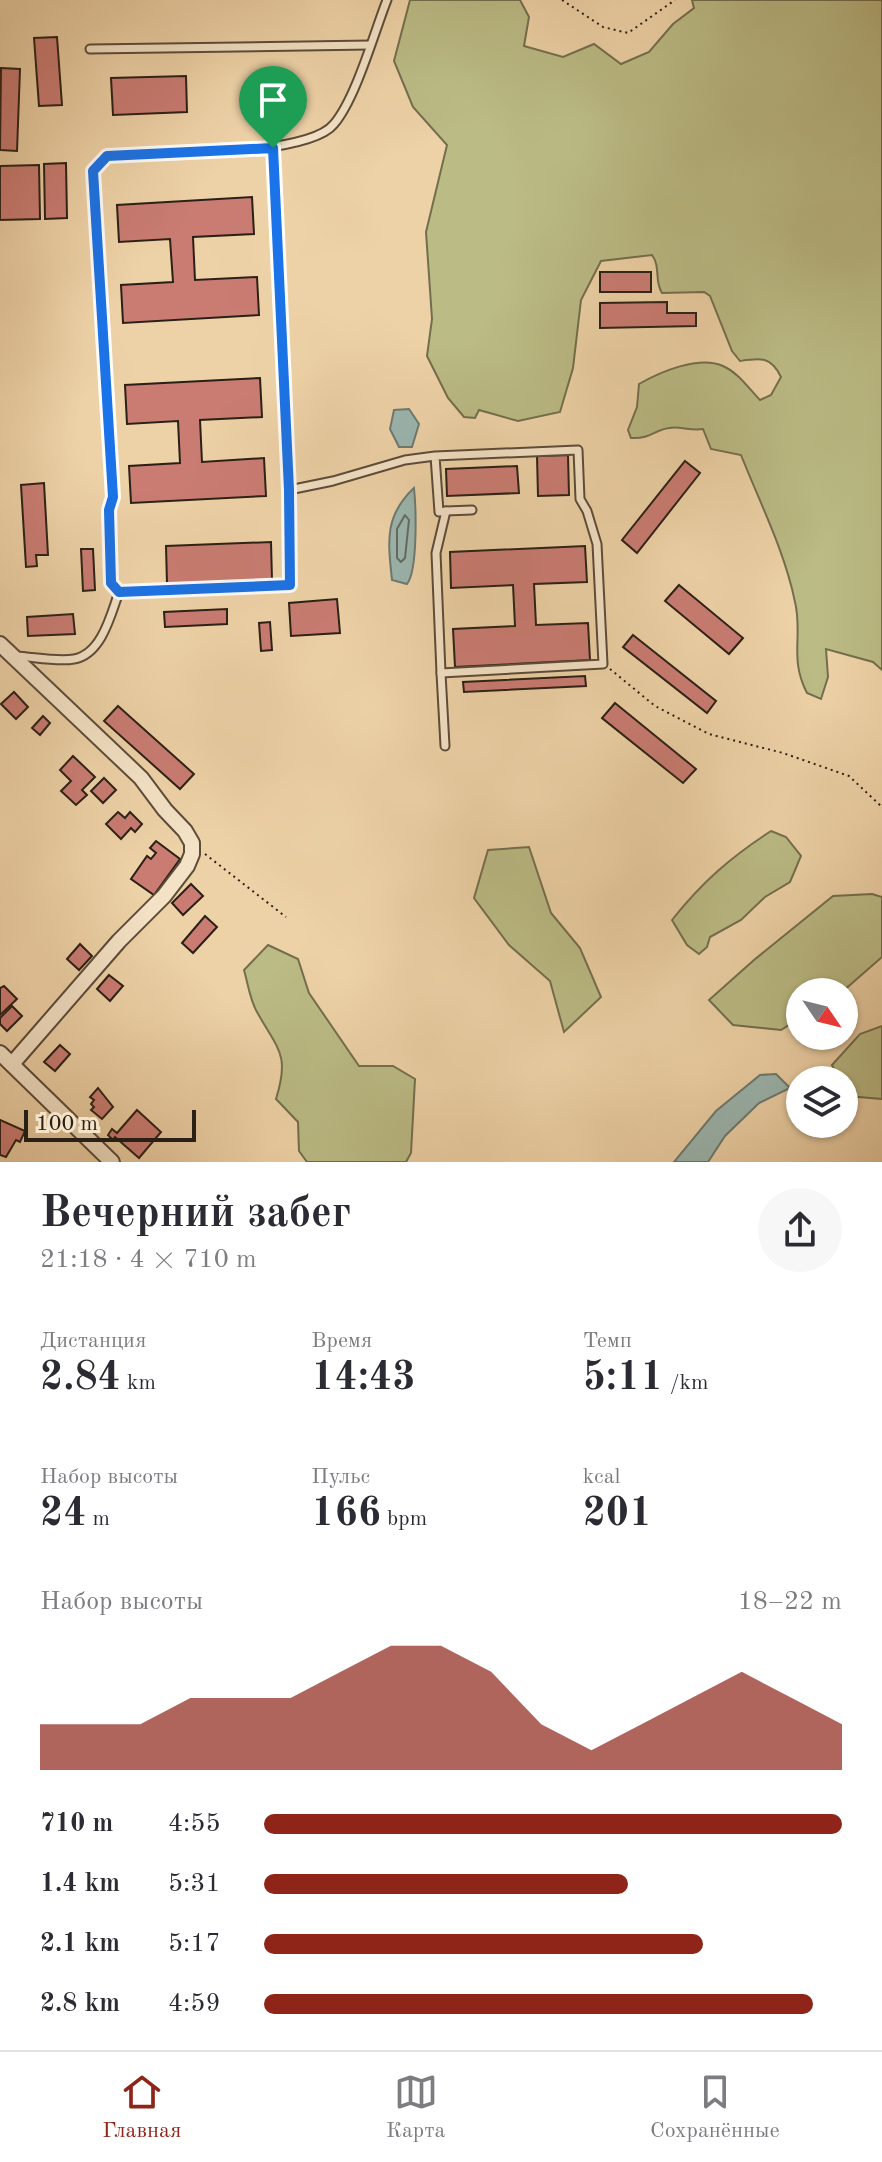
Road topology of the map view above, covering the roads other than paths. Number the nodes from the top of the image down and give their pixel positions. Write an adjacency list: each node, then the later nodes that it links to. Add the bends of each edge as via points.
1 (387, 0): 2 (lane)
2 (370, 45): 3 (lane); 4 (lane, via 333,127 318,138)
3 (90, 49)
4 (273, 148): 6 (lane); 9 (lane, via 107,156 93,171 113,497 111,583)
5 (435, 456): 6 (lane); 8 (lane, via 439,512); 12 (lane, via 578,450 580,499 597,544 603,664)
6 (289, 490): 9 (lane, via 290,585)
7 (472, 510): 8 (lane)
8 (446, 511): 12 (lane, via 436,553)
9 (119, 592): 11 (lane, via 106,628 85,654 76,659)
10 (0, 644): 11 (street)
11 (12, 655): 14 (street, via 141,778 192,843 192,854 164,896)
12 (441, 673): 13 (lane)
13 (445, 746)
14 (6, 1058): 15 (street)
15 (112, 1162)

